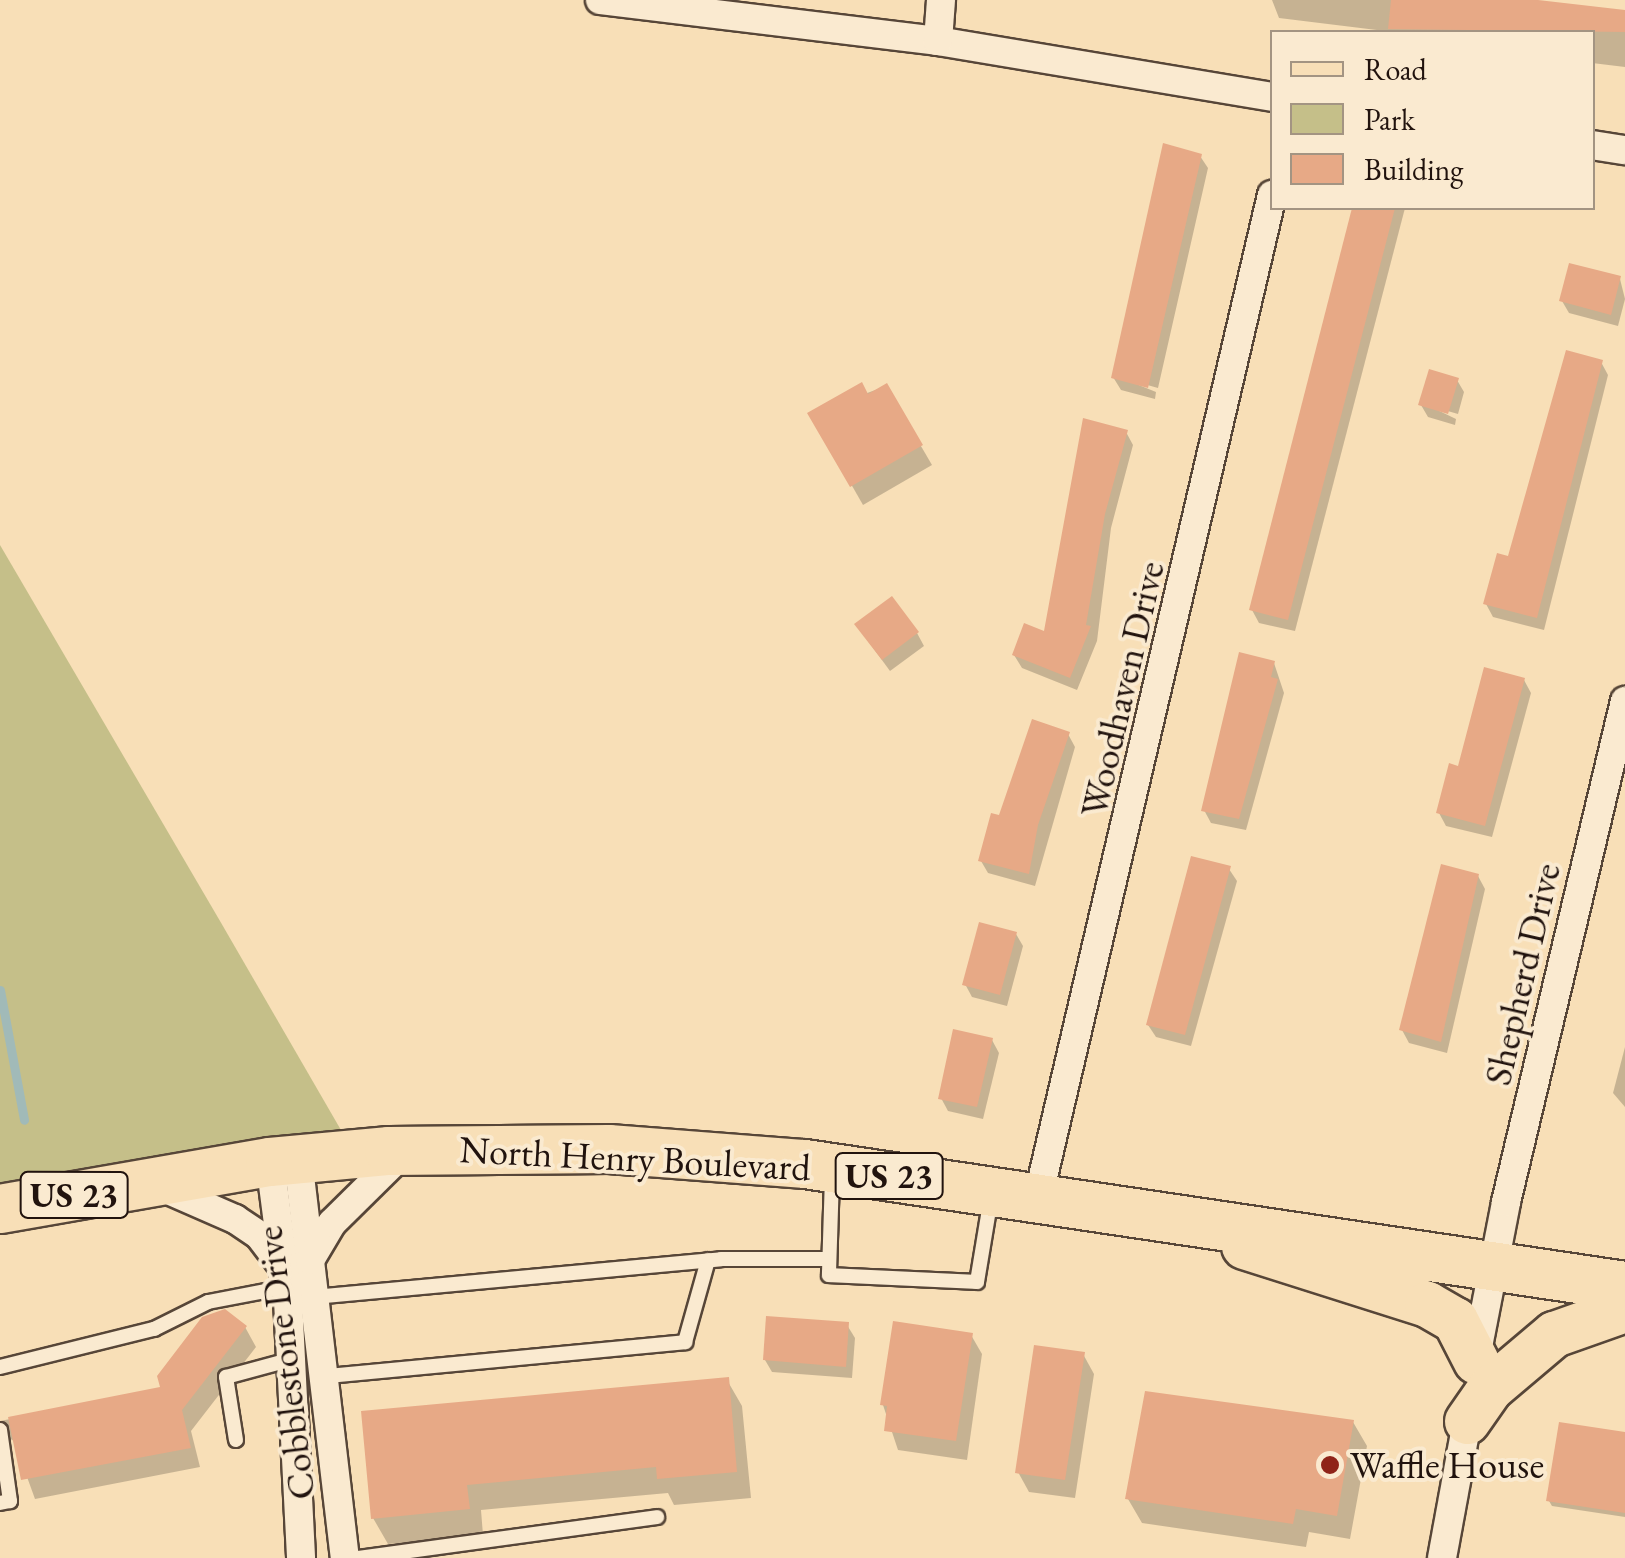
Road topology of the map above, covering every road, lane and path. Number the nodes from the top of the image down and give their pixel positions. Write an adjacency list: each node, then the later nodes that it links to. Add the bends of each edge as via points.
1 (600, 0): 3 (street)
2 (941, 0): 3 (street)
3 (938, 41): 4 (street)
4 (1270, 98)
5 (1595, 145): 6 (street)
6 (1625, 150)
7 (1270, 203): 13 (street, Woodhaven Drive)
8 (1625, 700): 18 (street, Shepherd Drive)
9 (407, 1150): 10 (highway, North Henry Boulevard / US 23); 11 (highway, North Henry Boulevard / US 23, via 609,1149); 19 (street, via 332,1223)
10 (284, 1160): 12 (highway, North Henry Boulevard / US 23); 19 (street, Cobblestone Drive)
11 (832, 1168): 13 (highway, North Henry Boulevard / US 23); 16 (lane)
12 (148, 1182): 14 (highway, North Henry Boulevard / US 23); 19 (street, via 258,1234)
13 (1015, 1194): 15 (highway, North Henry Boulevard / US 23); 16 (lane, via 977,1282 829,1276)
14 (0, 1209)
15 (1146, 1218): 18 (highway, North Henry Boulevard / US 23); 23 (main road, via 1427,1304 1455,1320)
16 (829, 1259): 17 (lane)
17 (708, 1260): 19 (lane); 25 (lane, via 684,1342)
18 (1494, 1266): 20 (highway, North Henry Boulevard / US 23); 23 (street, Shepherd Drive)
19 (296, 1283): 22 (street, Cobblestone Drive); 24 (lane, via 208,1302 154,1328); 25 (street, Cobblestone Drive)
20 (1625, 1286)
21 (1625, 1309): 26 (main road, via 1554,1334 1490,1388)
22 (289, 1360): 28 (lane, via 226,1378); 31 (street, Cobblestone Drive)
23 (1476, 1361): 26 (street, Shepherd Drive)
24 (0, 1367)
25 (327, 1376): 32 (street, Cobblestone Drive)
26 (1468, 1422): 34 (street, Shepherd Drive)
27 (0, 1430): 29 (lane, via 10,1501)
28 (236, 1440)
29 (0, 1503)
30 (657, 1517): 33 (lane)
31 (300, 1558)
32 (345, 1558)
33 (358, 1558)
34 (1442, 1558)

